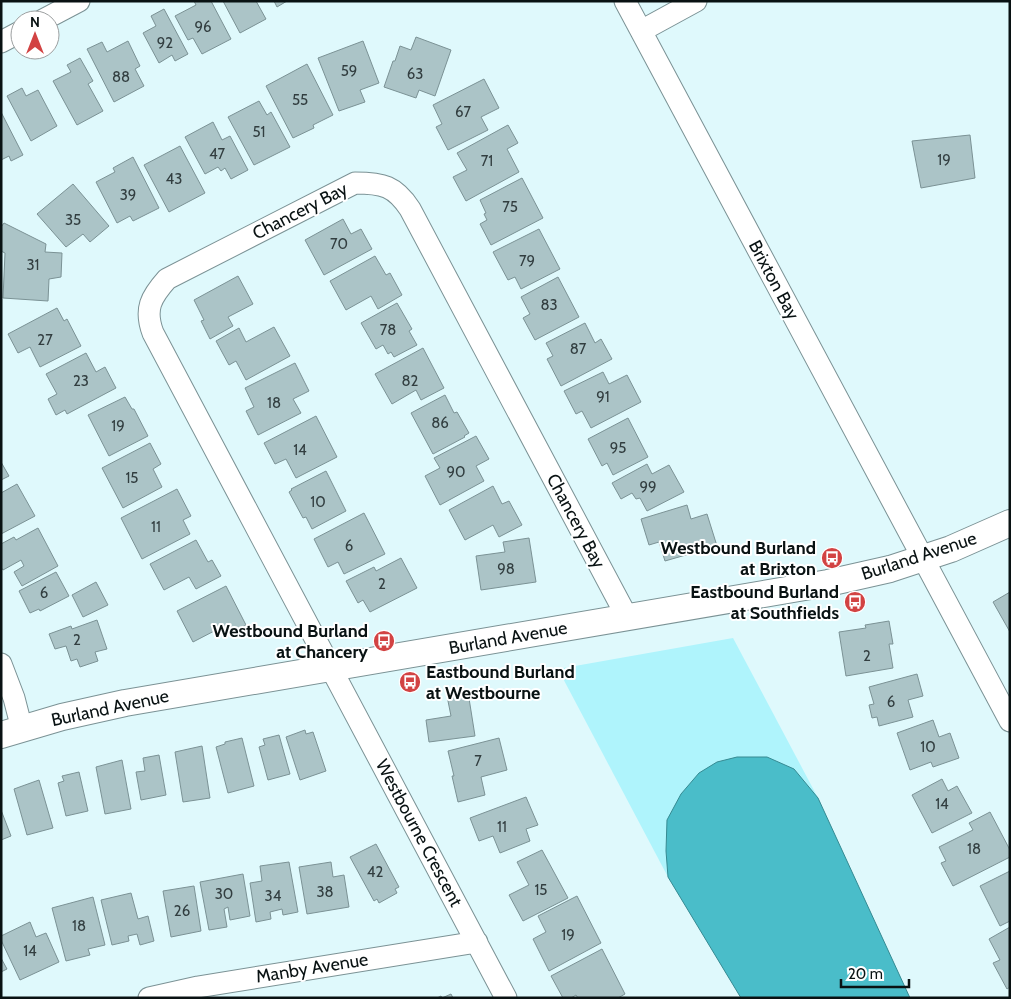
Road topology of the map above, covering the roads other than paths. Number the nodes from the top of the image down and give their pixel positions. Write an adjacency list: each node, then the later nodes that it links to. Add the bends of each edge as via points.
1 (78, 1): 4 (street)
2 (625, 1): 5 (street, Brixton Bay)
3 (696, 1): 5 (street)
4 (60, 11)
5 (641, 31): 7 (street, Brixton Bay)
6 (1010, 523): 7 (street, Burland Avenue)
7 (922, 559): 8 (street, Burland Avenue, via 828,583); 11 (street, Brixton Bay)
8 (627, 617): 10 (street, Burland Avenue); 10 (street, Chancery Bay, via 402,196 387,186 355,183 167,279 154,293 148,321)
9 (1, 664): 12 (street, via 14,698)
10 (331, 668): 12 (street, Burland Avenue, via 125,703); 13 (street, Westbourne Crescent)
11 (1010, 721)
12 (12, 732)
13 (477, 942): 14 (street, Manby Avenue); 15 (street, Westbourne Crescent)
14 (148, 998)
15 (506, 998)

